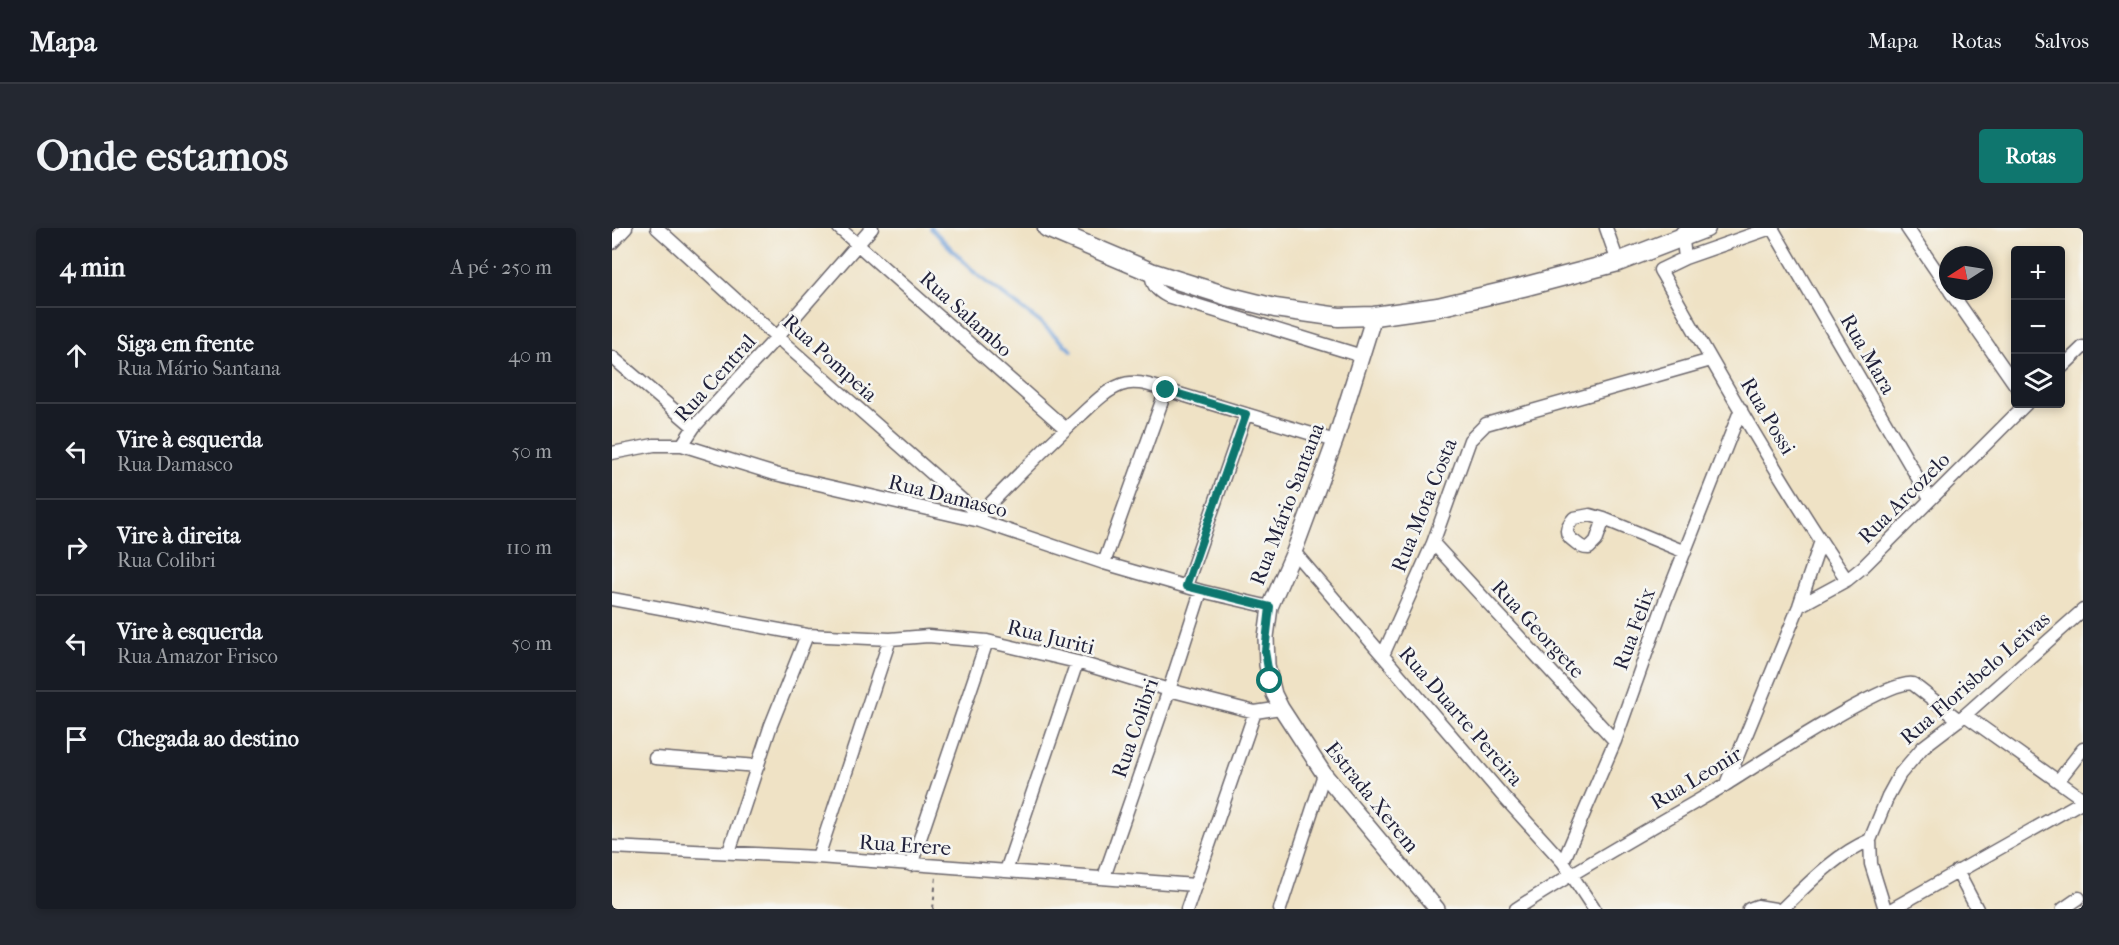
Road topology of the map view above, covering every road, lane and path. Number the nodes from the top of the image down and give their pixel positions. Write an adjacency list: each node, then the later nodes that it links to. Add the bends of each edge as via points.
1 (626, 228): 11 (street)
2 (657, 228): 20 (street, Rua Pompeia)
3 (839, 228): 12 (street, Rua Salambo)
4 (872, 228): 12 (street, Rua Central)
5 (1047, 228): 16 (main road)
6 (1606, 228): 14 (street)
7 (1706, 228): 10 (main road)
8 (1772, 228): 13 (street); 36 (street, Rua Mara)
9 (1907, 228): 17 (street)
10 (1676, 237): 13 (street); 14 (main road); 15 (street)
11 (612, 243)
12 (859, 245): 20 (street, Rua Central); 32 (street, Rua Salambo)
13 (1685, 258): 15 (street)
14 (1618, 262): 19 (main road, via 1438,307)
15 (1673, 264): 24 (street, Rua Possi, via 1660,270)
16 (1151, 272): 19 (main road, via 1275,308 1339,317); 22 (street, via 1152,283 1167,297)
17 (1939, 274)
18 (1957, 300): 26 (street)
19 (1374, 316): 22 (street, Rua Mário Santana)
20 (777, 337): 31 (street, Rua Central); 37 (street, Rua Pompeia)
21 (2081, 355): 25 (street)
22 (1362, 356): 33 (street, Rua Mário Santana)
23 (612, 357): 31 (street)
24 (1711, 360): 29 (street, Rua Possi); 40 (street, Rua Mota Costa, via 1486,424 1470,440)
25 (2065, 366)
26 (2011, 379)
27 (1166, 390): 30 (street); 32 (street, via 1138,383 1120,385); 43 (street)
28 (2022, 408): 36 (street, Rua Arcozelo)
29 (1741, 409): 39 (street, Rua Possi); 42 (street, Rua Felix)
30 (1246, 414): 33 (street); 45 (street)
31 (694, 427): 34 (street, Rua Central)
32 (1066, 429): 37 (street)
33 (1335, 441): 41 (street, Rua Mário Santana)
34 (682, 445): 35 (street, Rua Damasco, via 654,445); 37 (street, Rua Damasco, via 776,474)
35 (612, 453)
36 (1930, 499): 44 (street, Rua Arcozelo)
37 (979, 518): 43 (street, Rua Damasco)
38 (1604, 519): 42 (street)
39 (1821, 541): 44 (street, Rua Possi); 48 (street)
40 (1432, 543): 54 (street, Rua Mota Costa); 60 (street, Rua Georgete)
41 (1294, 552): 49 (street, Rua Mário Santana); 54 (street, Rua Duarte Pereira)
42 (1684, 552): 60 (street, Rua Felix)
43 (1104, 563): 45 (street, Rua Damasco)
44 (1847, 580): 48 (street, Rua Arcozelo)
45 (1186, 586): 46 (street, Rua Damasco)
46 (1201, 591): 49 (street, Rua Damasco); 56 (street, Rua Colibri)
47 (612, 599): 51 (street)
48 (1799, 606): 66 (street)
49 (1270, 607): 57 (street, Rua Mário Santana, via 1266,658)
50 (2083, 610): 59 (street, Rua Florisbelo Leivas)
51 (807, 635): 52 (street, Rua Juriti); 63 (street)
52 (890, 639): 53 (street, Rua Juriti, via 928,636); 71 (street)
53 (987, 641): 55 (street, Rua Juriti); 73 (street)
54 (1383, 655): 72 (street, Rua Duarte Pereira)
55 (1077, 662): 56 (street, Rua Juriti); 75 (street)
56 (1169, 690): 58 (street, Rua Juriti); 78 (street, Rua Colibri)
57 (1281, 708): 58 (street, Rua Juriti); 64 (street, Estrada Xerem)
58 (1255, 712): 79 (street)
59 (1962, 718): 65 (street); 66 (street, Rua Leonir, via 1913,684 1905,683 1864,701); 68 (street, Rua Florisbelo Leivas, via 1923,747 1900,774)
60 (1615, 741): 72 (street, Rua Felix)
61 (2083, 749): 65 (street)
62 (655, 758): 63 (street)
63 (758, 766): 70 (street)
64 (1324, 774): 83 (street); 84 (street, Estrada Xerem)
65 (2058, 782): 67 (street)
66 (1726, 784): 77 (street, Rua Leonir)
67 (2083, 800): 76 (street)
68 (1870, 840): 89 (street, via 1843,854); 90 (street, via 1871,864)
69 (612, 847): 70 (street, Rua Erere)
70 (729, 852): 71 (street, Rua Erere)
71 (818, 857): 73 (street, Rua Erere)
72 (1563, 862): 77 (street, Rua Duarte Pereira)
73 (911, 865): 74 (street, Rua Erere)
74 (937, 867): 75 (street, Rua Erere); 81 (path)
75 (1006, 871): 78 (street, Rua Erere)
76 (1957, 871): 91 (street); 92 (street)
77 (1572, 873): 85 (street, Rua Leonir); 86 (street, Rua Duarte Pereira)
78 (1104, 877): 79 (street, Rua Erere)
79 (1195, 885): 82 (street)
80 (2079, 898): 93 (street)
81 (933, 909)
82 (1187, 909)
83 (1281, 909)
84 (1437, 909)
85 (1516, 909)
86 (1594, 909)
87 (1749, 909): 88 (street)
88 (1774, 909)
89 (1782, 909)
90 (1886, 909)
91 (1892, 909)
92 (1977, 909)
93 (2063, 909)

